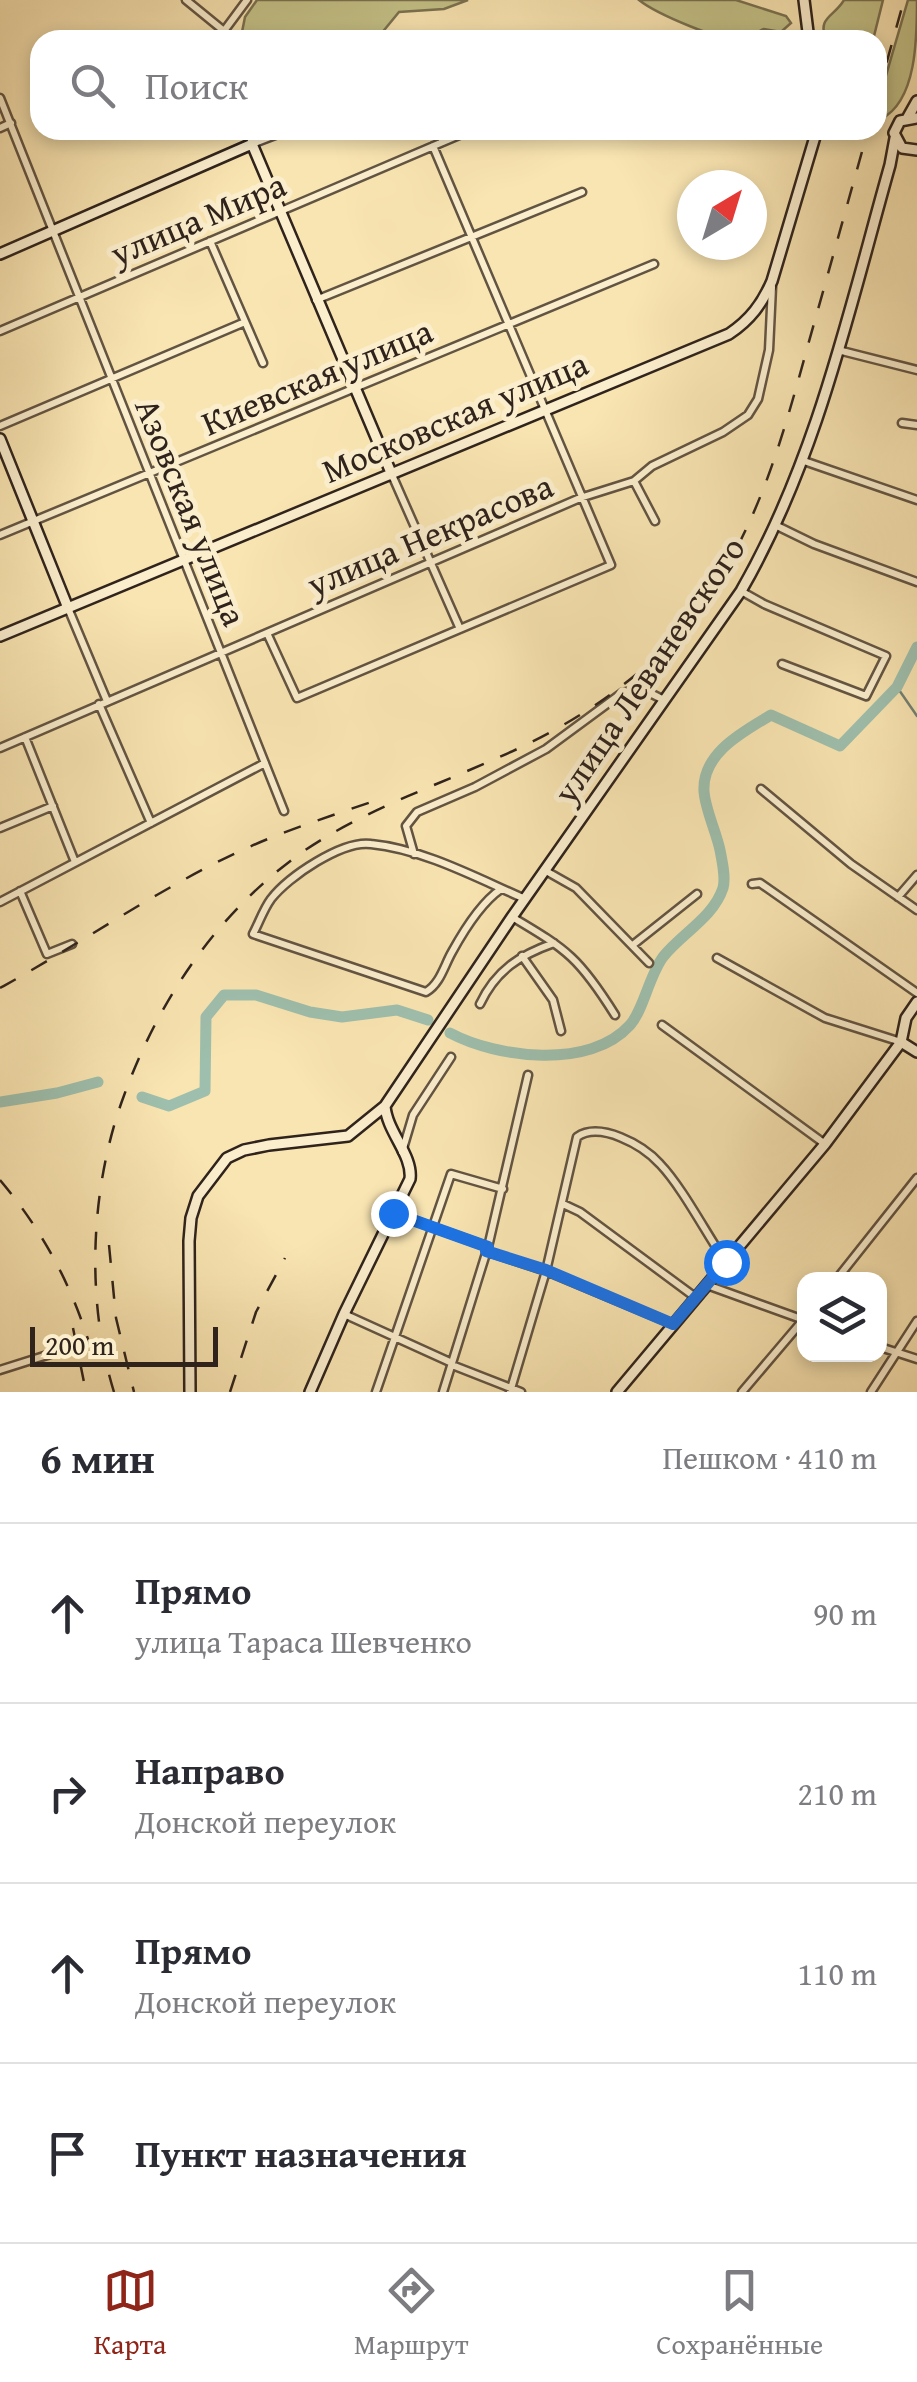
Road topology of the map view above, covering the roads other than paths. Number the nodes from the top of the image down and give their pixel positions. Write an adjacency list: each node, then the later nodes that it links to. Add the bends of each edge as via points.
1 (186, 0): 4 (street)
2 (247, 0): 5 (street)
3 (804, 0): 6 (street)
4 (218, 30)
5 (229, 30)
6 (808, 30)
7 (0, 98): 10 (street, Азовская улица)
8 (917, 101): 9 (street)
9 (912, 117): 12 (street, via 897,124)
10 (11, 124): 11 (street); 24 (street, Азовская улица)
11 (0, 128)
12 (895, 138): 20 (street); 21 (street, улица Леваневского)
13 (251, 140): 18 (street)
14 (262, 140): 18 (street)
15 (448, 140): 17 (street, улица Мира)
16 (814, 140): 29 (street, Московская улица)
17 (443, 142): 19 (street, улица Мира)
18 (252, 144): 23 (street); 24 (street)
19 (432, 146): 23 (street, улица Мира); 25 (street)
20 (913, 152): 21 (street)
21 (890, 165): 35 (street, улица Леваневского)
22 (582, 192): 25 (street)
23 (279, 212): 26 (street, улица Мира); 31 (street)
24 (52, 232): 27 (street); 30 (street, Азовская улица)
25 (471, 237): 31 (street); 33 (street)
26 (210, 242): 30 (street, улица Мира); 32 (street)
27 (0, 254)
28 (654, 264): 33 (street, Киевская улица)
29 (772, 281): 40 (street, Московская улица, via 764,300 730,334); 48 (street, улица Некрасова, via 769,350 748,415)
30 (78, 298): 34 (street, улица Мира); 38 (street, Азовская улица)
31 (316, 300): 39 (street)
32 (245, 322): 36 (street); 38 (street)
33 (508, 324): 39 (street, Киевская улица); 40 (street)
34 (0, 331)
35 (838, 350): 37 (street); 45 (street, улица Леваневского)
36 (264, 363)
37 (917, 370)
38 (110, 379): 43 (street); 46 (street, Азовская улица)
39 (355, 388): 46 (street, Киевская улица); 47 (street)
40 (544, 408): 47 (street, Московская улица); 49 (street)
41 (902, 424): 42 (street)
42 (917, 425)
43 (0, 426)
44 (0, 440): 51 (street)
45 (804, 461): 50 (street); 53 (street, улица Леваневского)
46 (148, 474): 51 (street, Киевская улица); 55 (street, Азовская улица)
47 (392, 474): 55 (street, Московская улица); 56 (street)
48 (634, 481): 49 (street, улица Некрасова); 52 (street)
49 (580, 498): 56 (street, улица Некрасова); 60 (street, via 611,565)
50 (917, 500)
51 (33, 522): 54 (street, Киевская улица); 59 (street)
52 (655, 522)
53 (775, 525): 57 (street); 58 (street, улица Леваневского)
54 (0, 536)
55 (182, 559): 59 (street, Московская улица); 63 (street, Азовская улица)
56 (432, 564): 60 (street); 61 (street, улица Некрасова)
57 (917, 582)
58 (741, 591): 64 (street, via 886,656 866,696); 65 (street, улица Леваневского)
59 (68, 608): 62 (street, Московская улица); 66 (street)
60 (460, 629): 61 (street, via 296,698)
61 (267, 633): 63 (street, улица Некрасова)
62 (0, 636)
63 (221, 652): 66 (street, улица Некрасова); 69 (street, Азовская улица)
64 (782, 664)
65 (664, 701): 75 (street, via 648,690 630,689 546,749 417,812 406,826); 77 (street, улица Леваневского)
66 (103, 702): 67 (street, улица Некрасова); 73 (street)
67 (25, 737): 68 (street, улица Некрасова); 71 (street)
68 (0, 748)
69 (265, 763): 72 (street, Азовская улица); 73 (street)
70 (762, 788): 83 (street)
71 (53, 806): 74 (street); 76 (street)
72 (284, 811)
73 (151, 823): 76 (street)
74 (0, 828)
75 (414, 854): 80 (street); 80 (street, via 368,843 330,855 272,898 253,934 420,992 431,990 454,948)
76 (76, 862): 81 (street)
77 (546, 871): 84 (street, улица Леваневского); 90 (street, via 576,888)
78 (917, 875): 83 (street)
79 (752, 884): 94 (street)
80 (502, 889): 84 (street)
81 (20, 892): 85 (street); 89 (street, via 47,954)
82 (697, 894): 90 (street)
83 (898, 897): 86 (street)
84 (525, 899): 87 (street, улица Леваневского)
85 (0, 902)
86 (917, 910)
87 (512, 917): 88 (street); 104 (street, улица Леваневского)
88 (555, 942): 91 (street); 97 (street, via 588,971)
89 (72, 944)
90 (634, 944): 93 (street)
91 (522, 956): 96 (street, via 497,976); 99 (street, via 552,1000)
92 (717, 958): 100 (street, via 825,1018)
93 (649, 963)
94 (917, 992)
95 (917, 1002): 100 (street)
96 (480, 1004)
97 (615, 1015)
98 (662, 1025): 105 (street)
99 (561, 1031)
100 (902, 1042): 101 (street); 105 (street)
101 (917, 1052)
102 (451, 1057): 106 (street, via 413,1115)
103 (528, 1074): 108 (street)
104 (385, 1106): 106 (street); 131 (street, улица Леваневского, via 336,1139 235,1152 198,1196 189,1241)
105 (825, 1144): 113 (street)
106 (402, 1152): 110 (street, via 412,1174)
107 (917, 1178): 115 (street)
108 (503, 1189): 111 (street, via 451,1174); 112 (street)
109 (563, 1204): 113 (street, via 577,1137 606,1131 657,1160); 114 (street); 117 (street)
110 (393, 1213): 111 (street); 118 (street)
111 (432, 1228): 112 (street); 123 (street)
112 (487, 1249): 114 (street); 128 (street)
113 (726, 1262): 116 (street)
114 (546, 1270): 121 (street); 130 (street)
115 (842, 1272)
116 (706, 1284): 117 (street); 119 (street)
117 (695, 1297): 121 (street)
118 (344, 1314): 123 (street); 132 (street)
119 (797, 1316)
120 (917, 1322): 126 (street)
121 (673, 1324): 136 (street)
122 (797, 1327): 137 (street)
123 (394, 1338): 128 (street); 133 (street)
124 (887, 1349): 126 (street)
125 (63, 1350): 129 (street)
126 (897, 1353): 127 (street); 138 (street)
127 (917, 1359)
128 (452, 1364): 130 (street); 134 (street)
129 (0, 1370)
130 (511, 1390): 135 (street)
131 (190, 1392)
132 (310, 1392)
133 (376, 1392)
134 (444, 1392)
135 (521, 1392)
136 (617, 1392)
137 (742, 1392)
138 (870, 1392)

